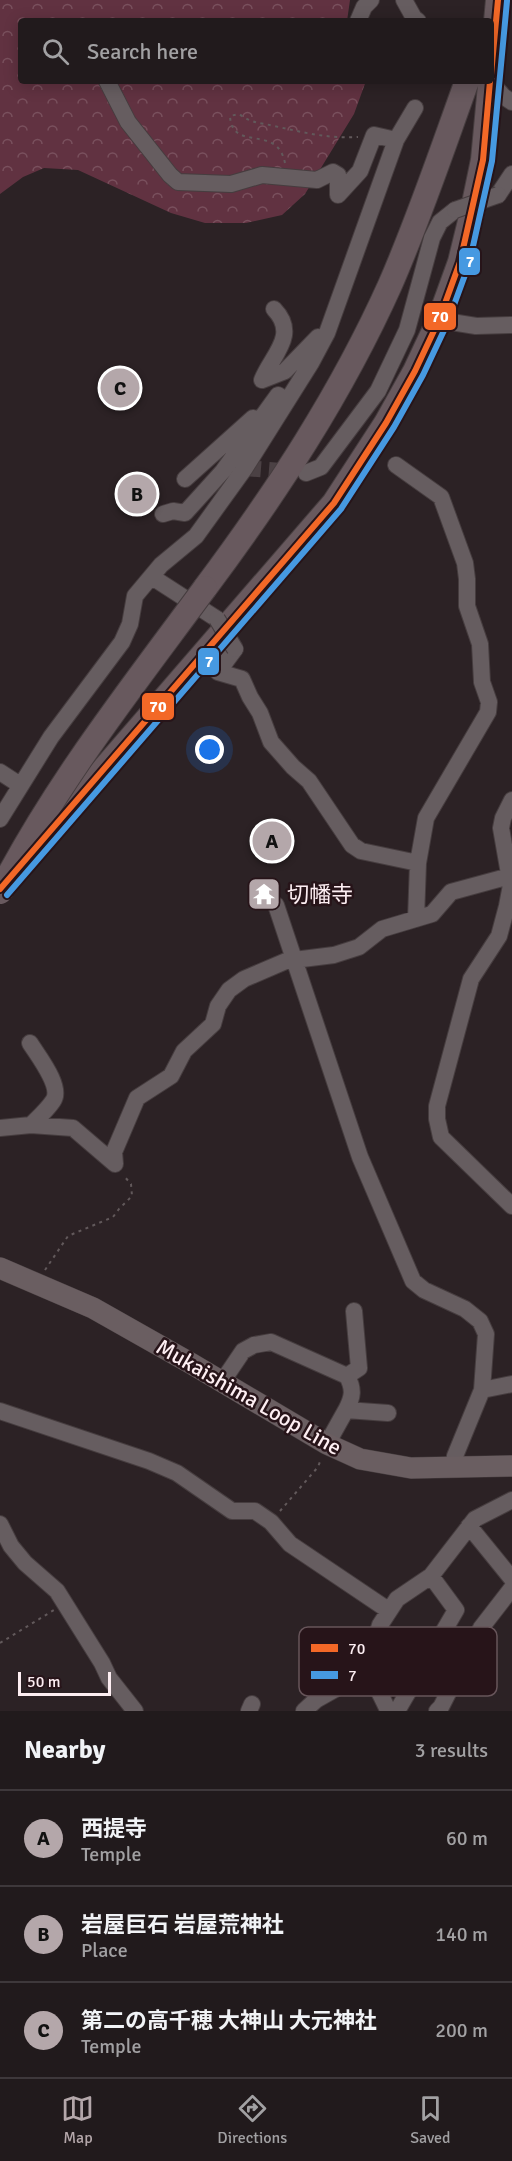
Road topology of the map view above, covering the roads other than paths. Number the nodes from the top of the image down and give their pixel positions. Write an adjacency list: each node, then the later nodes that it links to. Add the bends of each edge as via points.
1 (371, 0): 4 (street)
2 (404, 0): 5 (street)
3 (497, 0): 6 (highway); 7 (highway)
4 (359, 18)
5 (414, 18)
6 (489, 18)
7 (494, 27)
8 (109, 84): 14 (street, via 128,122 178,182 231,184 262,175 317,180 333,172 338,175 338,195 360,171 374,135)
9 (465, 84): 32 (highway, bridge, via 390,286 334,395 237,546 47,809)
10 (488, 84): 17 (highway, via 483,160 460,262)
11 (490, 84): 12 (street)
12 (512, 102)
13 (415, 108): 14 (street)
14 (396, 140): 19 (street)
15 (512, 174): 22 (street, bridge, via 498,195 454,210 440,222 407,330 378,391 321,467)
16 (274, 309): 19 (street, via 282,317 285,332 282,346 262,380 285,371 318,337)
17 (439, 320): 18 (street, via 476,326); 32 (highway, via 386,423 334,503)
18 (512, 325)
19 (327, 333): 20 (street)
20 (283, 397): 23 (street); 24 (street, via 185,513); 25 (street, via 244,468 196,536)
21 (396, 465): 30 (street, via 441,497 465,562 467,606 480,644 482,682 489,702 488,712 426,818)
22 (306, 473)
23 (185, 479)
24 (163, 514)
25 (152, 578): 27 (street, via 135,596 122,642); 30 (street, bridge, via 217,620 235,649 218,672 242,679 271,742 309,781 352,845 360,851)
26 (0, 772): 27 (street)
27 (20, 785): 29 (street)
28 (512, 800): 31 (street, via 501,828)
29 (0, 819)
30 (418, 863): 34 (street)
31 (510, 876): 34 (street, via 451,892 432,914); 39 (street, via 499,936 471,979 437,1106 437,1119 441,1137)
32 (0, 891)
33 (276, 905): 35 (street)
34 (416, 919): 35 (street, via 382,929 359,947)
35 (294, 960): 37 (street, via 244,979 229,990 218,1006 213,1024 184,1051 171,1076 137,1098 114,1152 115,1164 73,1128); 45 (street, via 360,1156 413,1281 465,1309 480,1321 486,1334)
36 (30, 1043): 37 (street, via 56,1089 55,1100)
37 (31, 1125): 38 (street)
38 (0, 1128)
39 (512, 1206)
40 (0, 1268): 43 (main road, Mukaishima Loop Line, via 93,1308)
41 (354, 1311): 42 (street, via 359,1368)
42 (347, 1376): 43 (street, via 271,1342 243,1351); 46 (street, via 353,1386)
43 (222, 1382): 49 (main road, Mukaishima Loop Line)
44 (512, 1384): 45 (street)
45 (482, 1390): 51 (street)
46 (346, 1410): 48 (street); 49 (street)
47 (0, 1411): 58 (street, via 177,1473 232,1511 255,1511 290,1544)
48 (388, 1413)
49 (327, 1444): 51 (main road, Mukaishima Loop Line, via 360,1459 411,1468)
50 (512, 1466): 51 (main road, Mukaishima Loop Line)
51 (453, 1467)
52 (512, 1500): 54 (street)
53 (0, 1524): 66 (street, via 25,1563 57,1591 109,1678)
54 (469, 1526): 55 (street); 56 (street)
55 (431, 1576): 58 (street, via 397,1599); 60 (street, via 456,1610)
56 (512, 1579)
57 (512, 1588): 61 (street)
58 (388, 1610): 59 (street)
59 (379, 1627)
60 (446, 1627)
61 (483, 1627)
62 (323, 1696): 67 (street)
63 (381, 1696): 68 (street)
64 (406, 1696): 69 (street)
65 (447, 1696): 70 (street)
66 (135, 1711)
67 (304, 1711)
68 (391, 1711)
69 (397, 1711)
70 (437, 1711)

